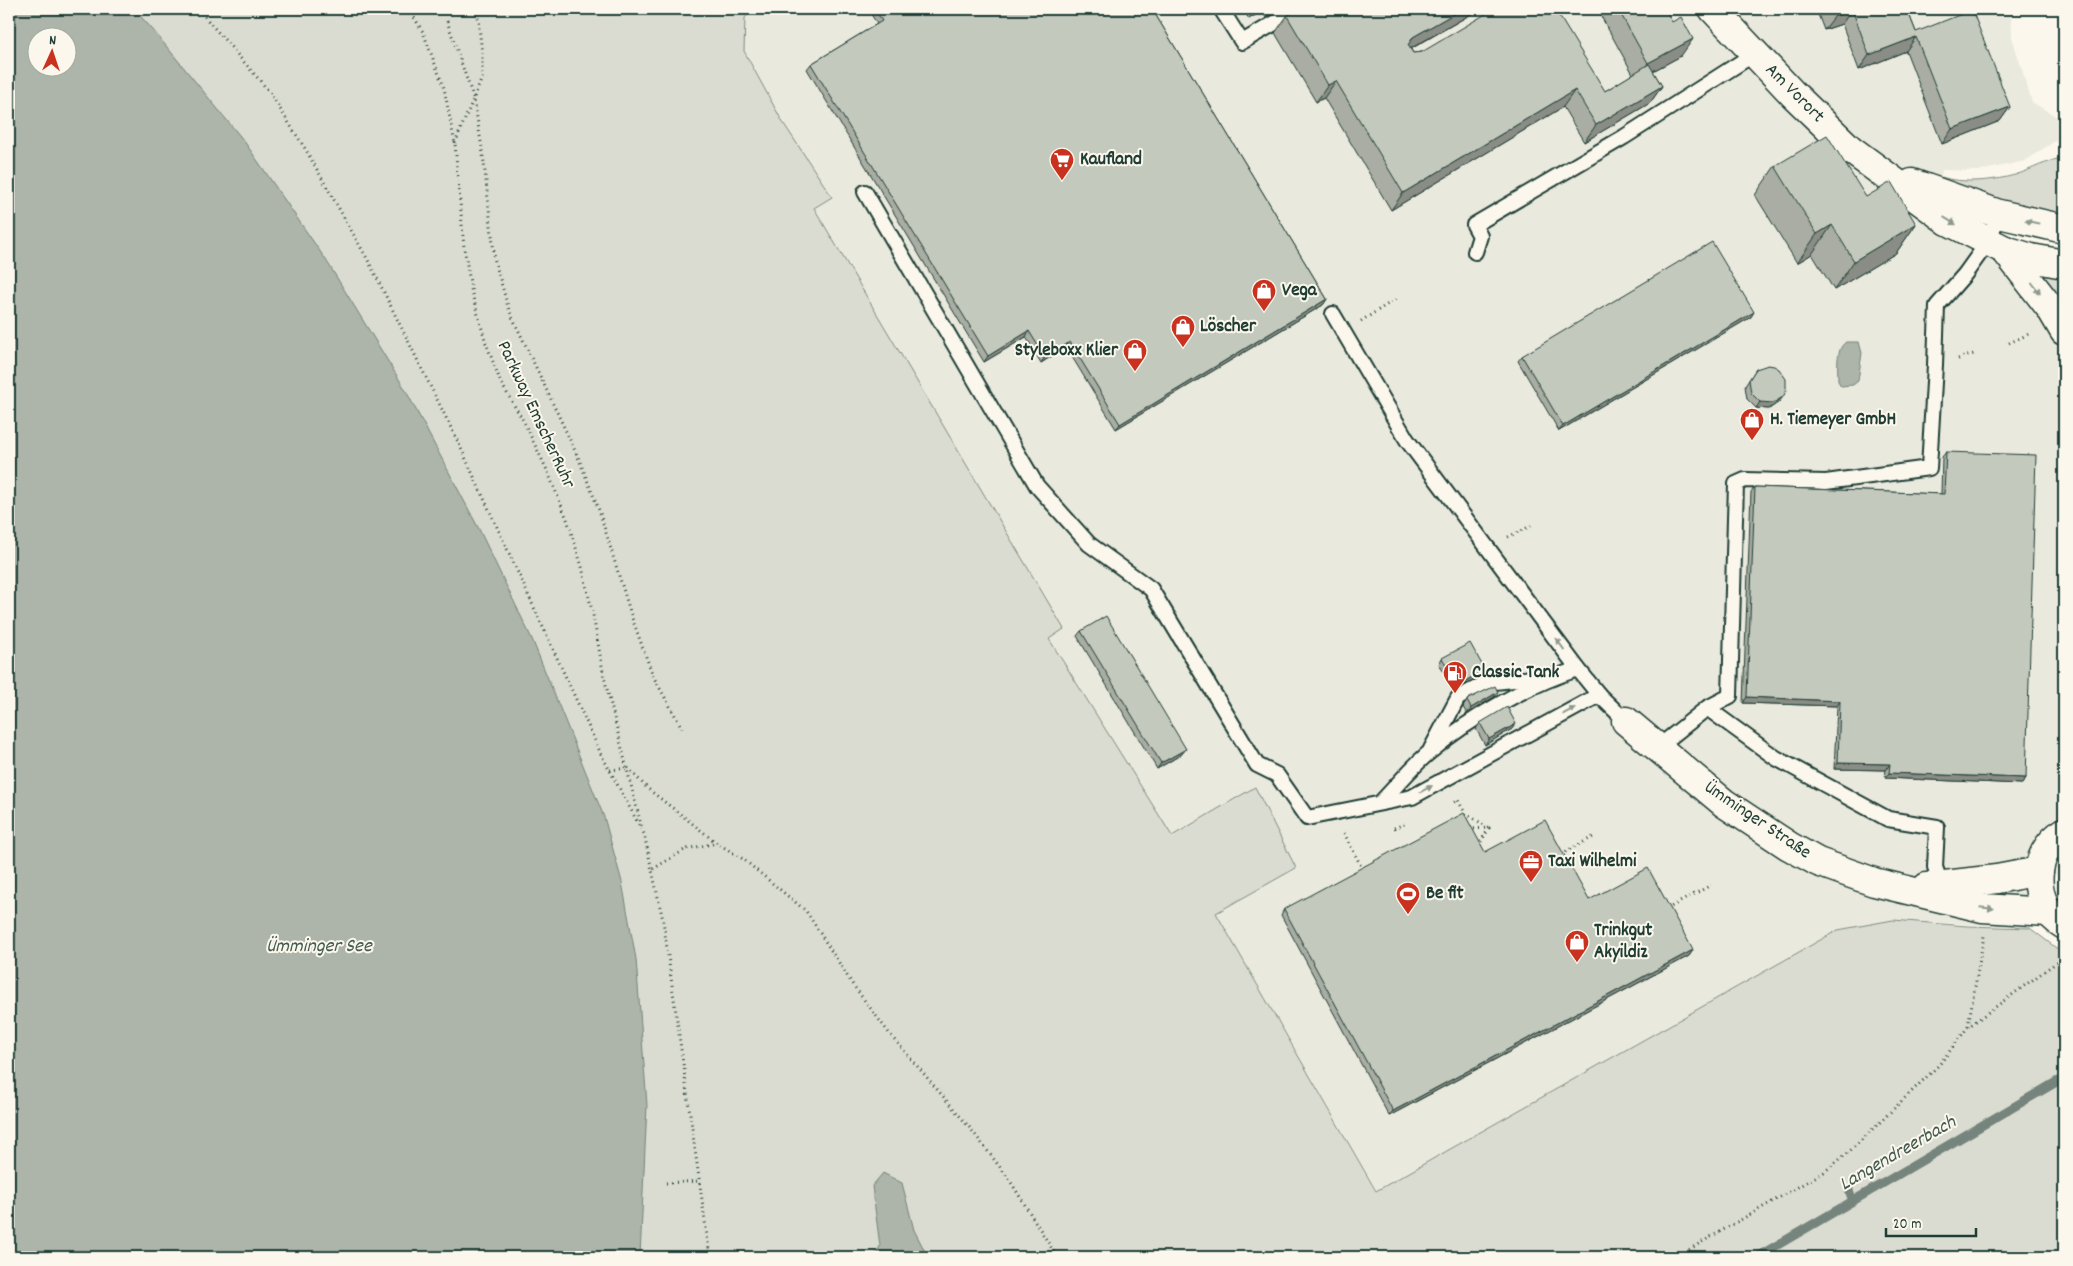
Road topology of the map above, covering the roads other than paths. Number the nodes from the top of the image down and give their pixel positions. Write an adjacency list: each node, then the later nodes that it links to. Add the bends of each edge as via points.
1 (1222, 9): 2 (lane, via 1242,42)
2 (1299, 9)
3 (1713, 9): 4 (street, Am Vorort)
4 (1754, 54): 5 (street, Am Vorort, via 1850,149); 10 (lane, via 1624,137 1474,225 1480,236)
5 (1882, 173): 7 (street, Am Vorort); 9 (street, Am Vorort, one-way to 9, via 1948,221)
6 (866, 192): 21 (lane, via 1038,486 1088,544 1151,589 1257,765 1277,775 1307,818)
7 (1999, 214): 8 (street, Am Vorort, one-way to 7); 9 (lane)
8 (2064, 229)
9 (1996, 246): 11 (street, Am Vorort, via 2031,258); 13 (street, Am Vorort, one-way to 13, via 2051,309); 17 (lane, via 1937,306 1929,468 1826,482 1745,480 1736,484 1730,696)
10 (1475, 252)
11 (2064, 264)
12 (1333, 314): 14 (lane, one-way to 12, via 1407,440)
13 (2064, 331)
14 (1578, 669): 15 (lane); 16 (lane)
15 (1560, 675): 20 (lane, via 1498,705); 20 (lane, via 1486,683 1458,698)
16 (1599, 695): 18 (lane); 21 (lane, one-way to 16, via 1412,797)
17 (1707, 708): 19 (lane); 24 (lane, via 1776,758 1888,819 1937,827 1935,867)
18 (1626, 721): 19 (street, Ümminger Straße)
19 (1657, 748): 24 (street, Ümminger Straße, via 1724,803 1818,862 1874,882)
20 (1430, 752): 21 (lane)
21 (1380, 803)
22 (2064, 832): 23 (street, via 2051,843)
23 (2038, 871): 24 (street, Ümminger Straße); 25 (street, Ümminger Straße, via 2042,900)
24 (1944, 892): 25 (street, Ümminger Straße, one-way to 25, via 1982,908)
25 (2057, 919)

